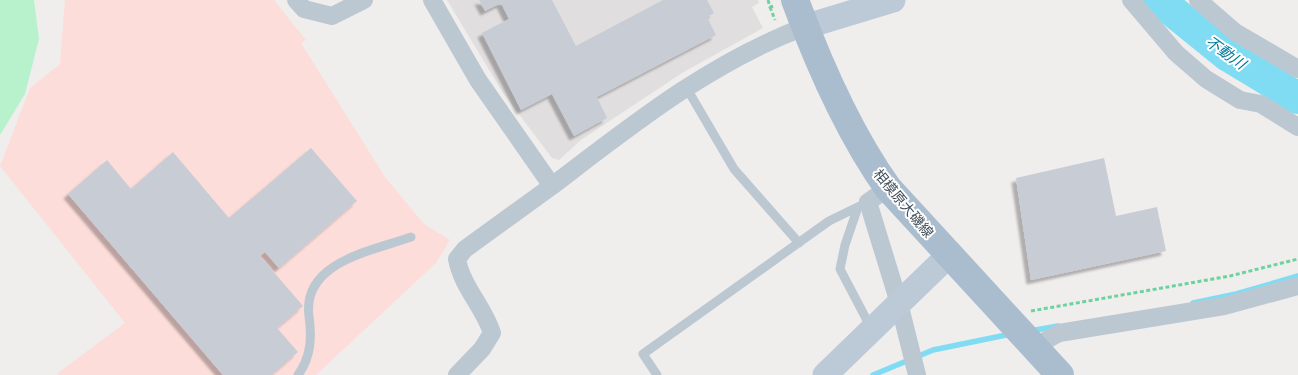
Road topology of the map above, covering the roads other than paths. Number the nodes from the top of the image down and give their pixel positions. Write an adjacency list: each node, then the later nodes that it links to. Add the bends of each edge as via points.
1 (296, 0): 2 (street, via 304,9 332,16)
2 (364, 0)
3 (432, 0): 12 (street, via 478,80)
4 (893, 0): 8 (street)
5 (1131, 0): 11 (street, via 1176,53 1206,79 1240,100 1261,104)
6 (1198, 0): 9 (street, via 1235,32)
7 (783, 4): 8 (main road, 相模原大磯線)
8 (804, 27): 10 (street, via 726,63); 13 (main road, 相模原大磯線, via 864,153)
9 (1298, 69)
10 (686, 86): 12 (street); 15 (lane, via 734,169)
11 (1298, 127)
12 (552, 186): 23 (street, via 466,249 458,259 460,275 488,320 492,333 482,349)
13 (871, 199): 15 (lane); 16 (main road, 相模原大磯線); 18 (street); 19 (lane, via 845,245 840,269)
14 (411, 237): 22 (lane, via 341,262 327,270 316,283 308,306 310,351)
15 (799, 243): 24 (lane, via 643,354)
16 (949, 255): 18 (street); 20 (main road, 相模原大磯線)
17 (1298, 286): 20 (street, via 1224,306 1060,333)
18 (899, 303): 19 (street); 21 (street)
19 (872, 331): 25 (street)
20 (1034, 347): 26 (main road, 相模原大磯線)
21 (916, 372)
22 (298, 375)
23 (457, 375)
24 (657, 375)
25 (825, 375)
26 (1060, 375)

